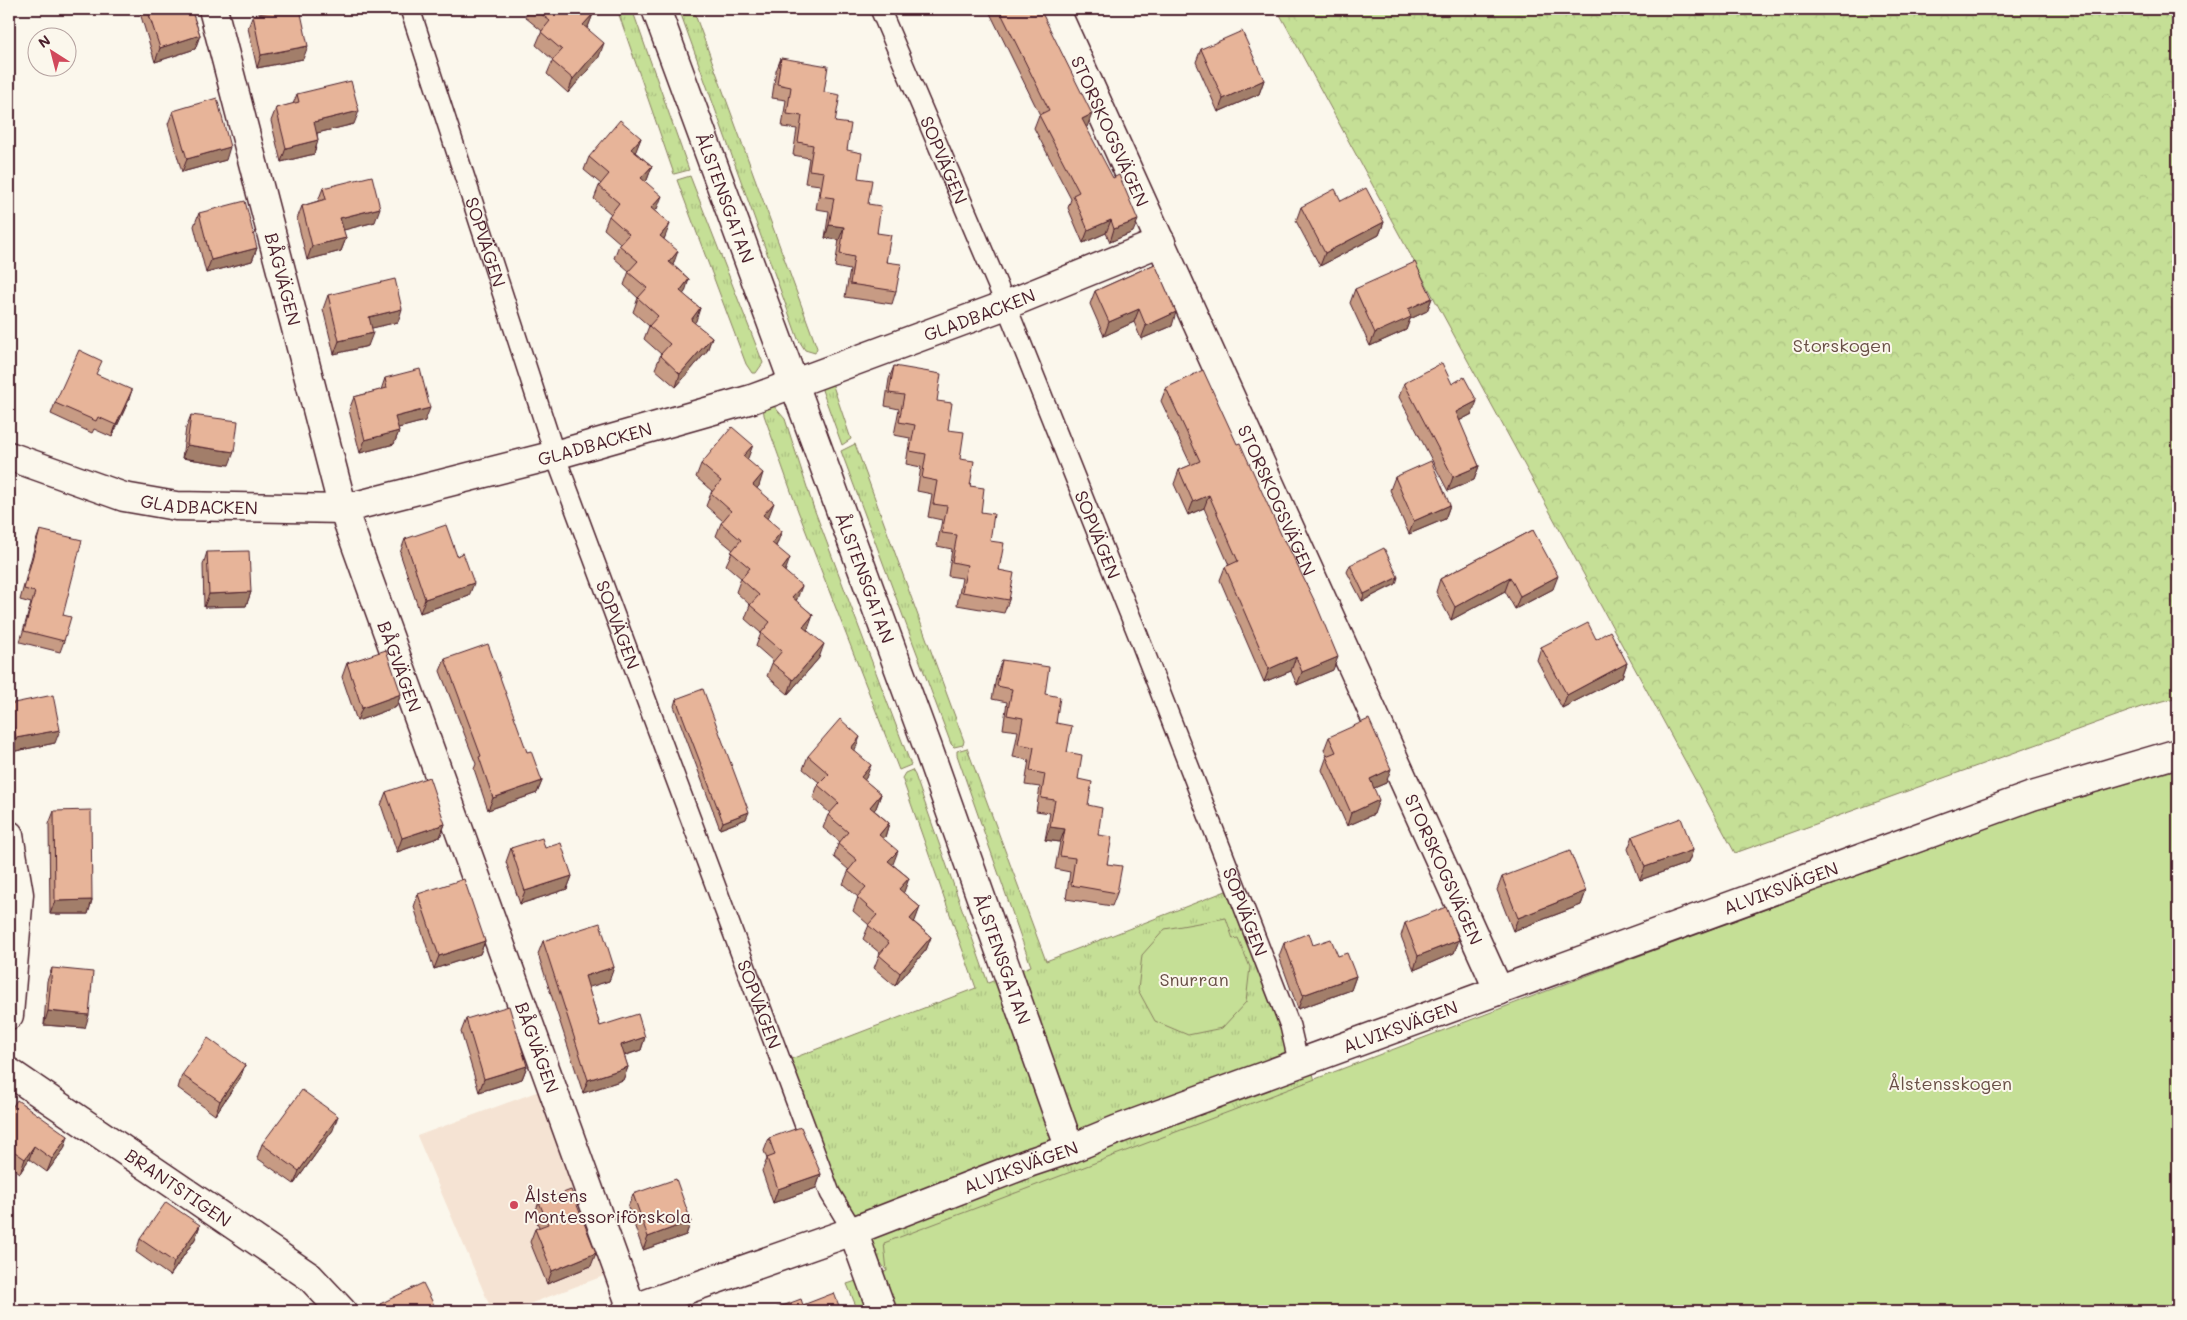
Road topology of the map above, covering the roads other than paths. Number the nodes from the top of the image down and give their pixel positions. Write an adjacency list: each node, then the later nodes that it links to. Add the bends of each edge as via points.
1 (213, 9): 11 (street, BÅGVÄGEN)
2 (410, 9): 9 (lane, SOPVÄGEN)
3 (656, 9): 8 (street, ÅLSTENSGATAN)
4 (880, 9): 7 (lane, SOPVÄGEN)
5 (1055, 9): 6 (street, STORSKOGSVÄGEN)
6 (1162, 242): 7 (street, GLADBACKEN); 14 (street, STORSKOGSVÄGEN)
7 (1006, 305): 8 (street, GLADBACKEN); 16 (lane, SOPVÄGEN, via 1286,1016)
8 (796, 384): 9 (street, GLADBACKEN); 18 (street, ÅLSTENSGATAN)
9 (555, 455): 11 (street, GLADBACKEN); 19 (lane, SOPVÄGEN, via 830,1193)
10 (10, 462): 11 (street, GLADBACKEN, via 124,497 176,506)
11 (343, 509): 20 (street, BÅGVÄGEN)
12 (2178, 753): 14 (street, ALVIKSVÄGEN, via 2032,796)
13 (9, 835): 15 (street, via 19,894)
14 (1499, 991): 16 (street, ALVIKSVÄGEN)
15 (9, 1015)
16 (1299, 1065): 18 (street, ALVIKSVÄGEN, via 1116,1130)
17 (9, 1072): 21 (street, BRANTSTIGEN, via 310,1277)
18 (1070, 1150): 19 (street, ALVIKSVÄGEN)
19 (853, 1231): 20 (street, ALVIKSVÄGEN); 22 (street)
20 (629, 1310)
21 (342, 1311)
22 (882, 1311)

